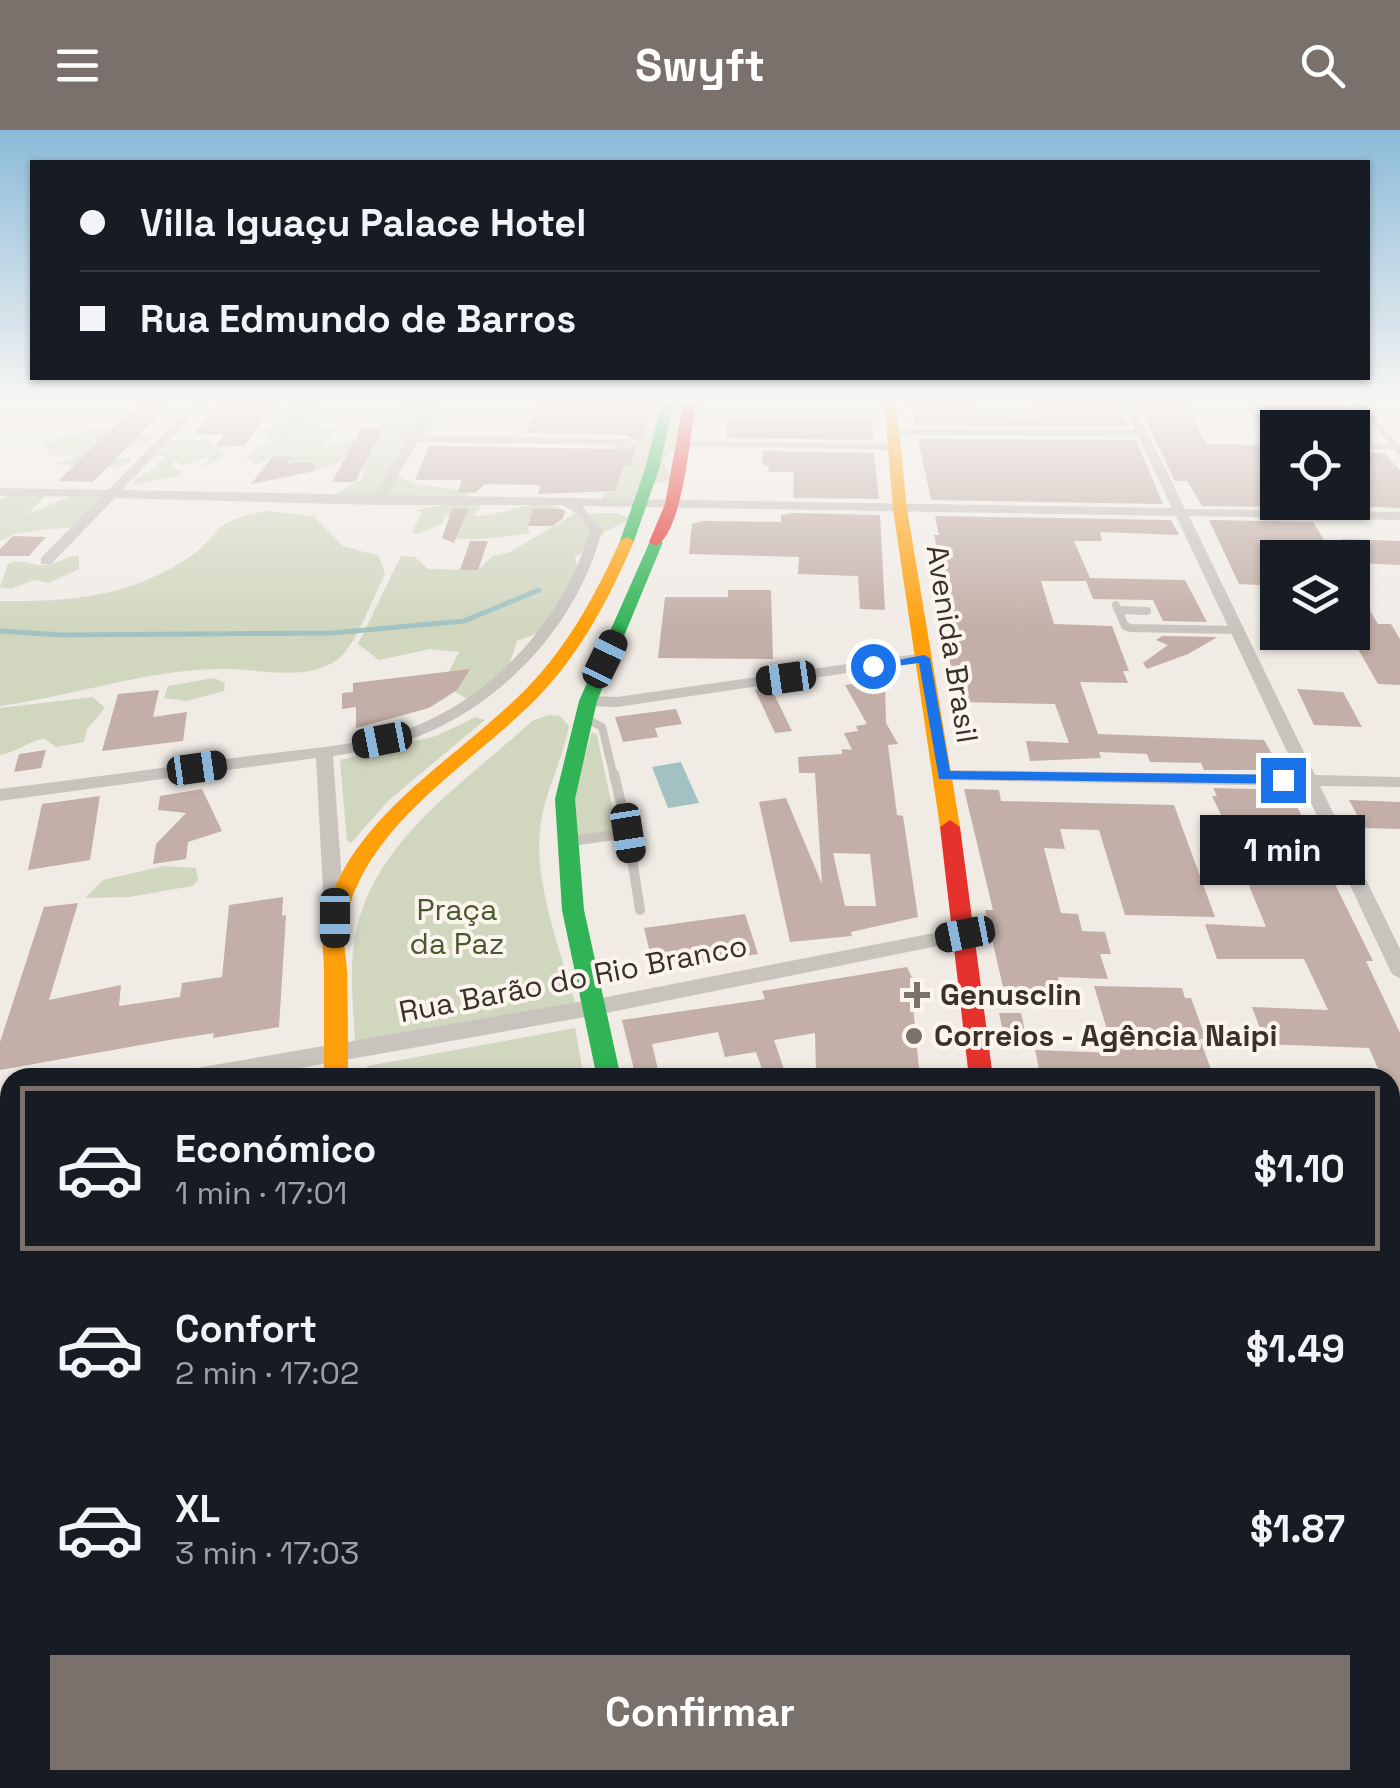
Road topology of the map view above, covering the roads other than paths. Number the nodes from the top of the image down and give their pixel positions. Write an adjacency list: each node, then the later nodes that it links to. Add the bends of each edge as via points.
1 (130, 476): 8 (street)
2 (391, 476): 9 (street)
3 (641, 476): 11 (main road)
4 (678, 476): 12 (main road)
5 (897, 476): 13 (main road, Avenida Brasil)
6 (1163, 476): 14 (street)
7 (0, 492): 8 (street)
8 (112, 495): 9 (street); 17 (street)
9 (378, 501): 10 (street)
10 (564, 502): 11 (street); 16 (street, via 584,511)
11 (632, 503): 12 (street); 16 (street); 21 (main road, via 595,610)
12 (672, 504): 13 (street); 22 (main road)
13 (900, 509): 14 (street); 20 (main road, Avenida Brasil)
14 (1179, 512): 15 (street); 19 (street)
15 (1400, 516)
16 (596, 530): 23 (street, via 588,566 569,598 486,691 422,729)
17 (46, 561)
18 (1147, 611): 19 (lane, via 1117,608 1130,628)
19 (1236, 630): 25 (street)
20 (924, 658): 22 (street); 24 (main road, Avenida Brasil)
21 (557, 666): 22 (main road, via 561,692); 31 (main road, via 372,844)
22 (586, 710): 28 (lane, via 602,727); 29 (main road, via 564,799)
23 (324, 751): 27 (street); 31 (street)
24 (944, 776): 25 (street); 32 (main road, Avenida Brasil)
25 (1308, 780): 26 (street); 33 (street)
26 (1400, 782)
27 (0, 795)
28 (628, 833): 29 (lane); 30 (lane)
29 (566, 842): 34 (main road, via 573,910)
30 (640, 910)
31 (335, 918): 35 (main road)
32 (965, 934): 34 (street, Rua Barão do Rio Branco); 37 (main road, Avenida Brasil)
33 (1400, 970)
34 (596, 1007): 35 (street, Rua Barão do Rio Branco); 36 (main road)
35 (336, 1066)
36 (607, 1068)
37 (980, 1068)

